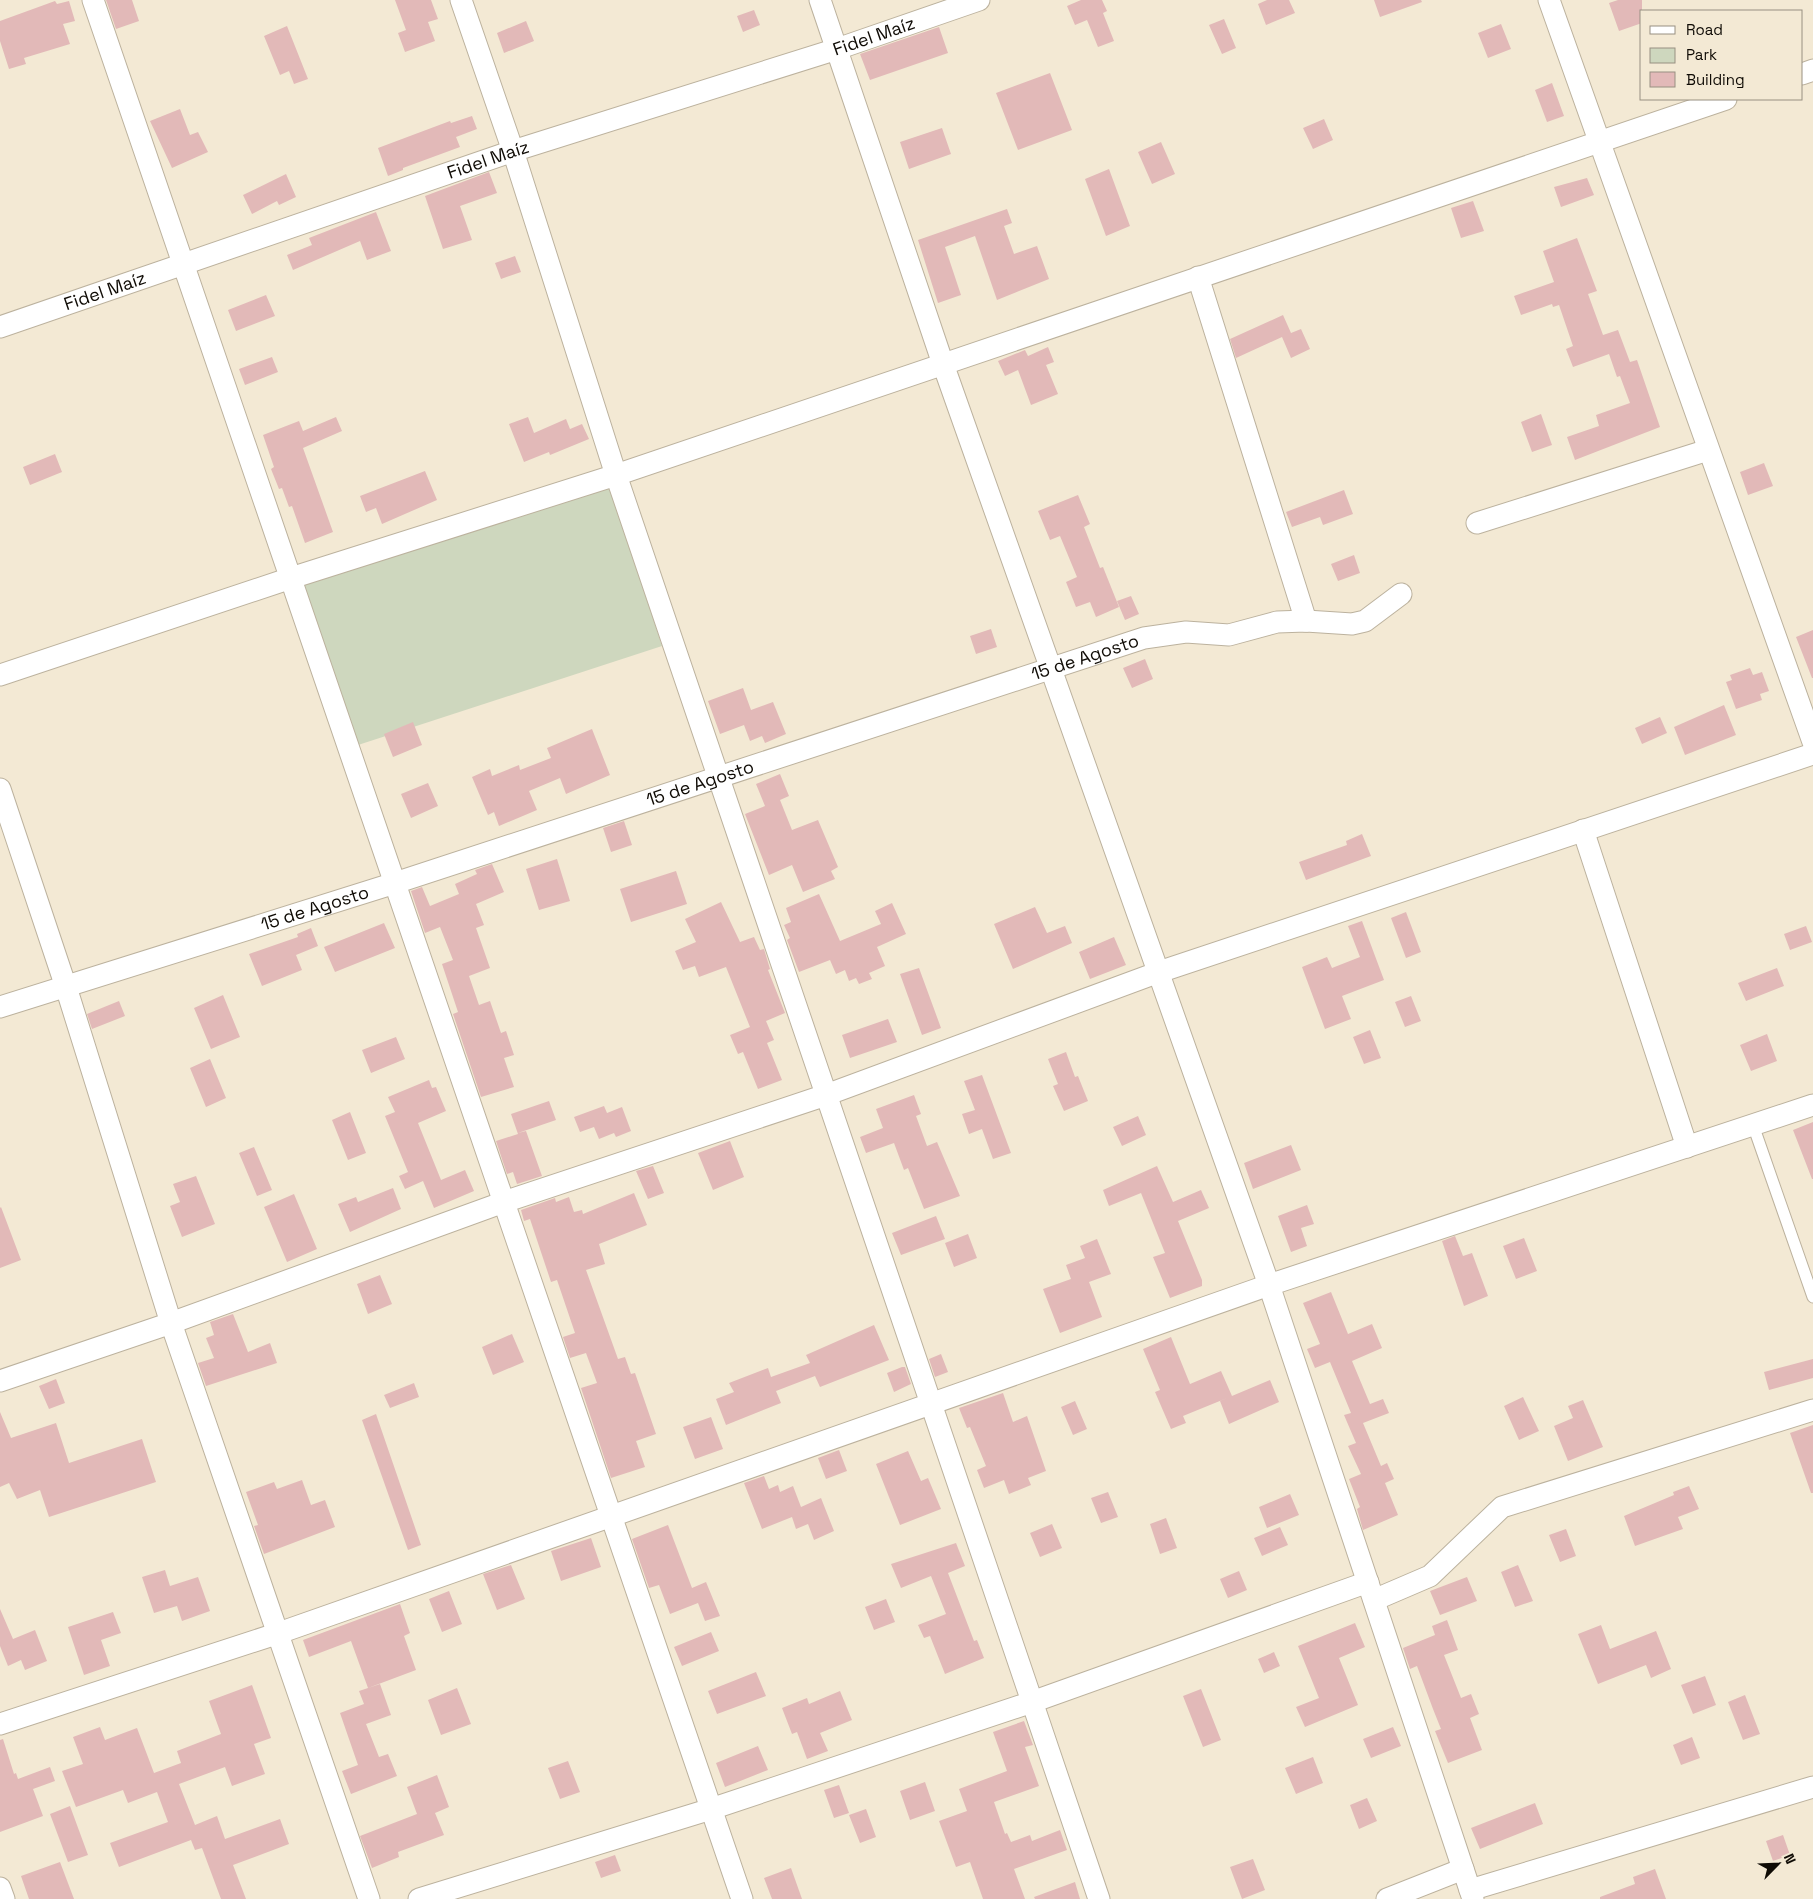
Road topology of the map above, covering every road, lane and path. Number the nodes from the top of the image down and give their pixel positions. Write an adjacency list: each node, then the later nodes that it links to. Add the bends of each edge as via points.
1 (93, 0): 10 (street)
2 (461, 0): 9 (street)
3 (820, 0): 6 (street)
4 (979, 0): 6 (street, Fidel Maíz)
5 (1549, 0): 8 (street)
6 (837, 48): 9 (street, Fidel Maíz); 13 (street)
7 (1723, 100): 8 (street)
8 (1599, 140): 11 (street); 14 (street)
9 (513, 151): 10 (street, Fidel Maíz); 15 (street)
10 (184, 264): 12 (street, Fidel Maíz); 17 (street)
11 (1198, 277): 13 (street); 19 (street)
12 (0, 327)
13 (943, 364): 15 (street); 20 (street)
14 (1708, 450): 16 (street); 22 (street)
15 (616, 475): 17 (street); 24 (street)
16 (1476, 523)
17 (291, 578): 21 (street); 27 (street)
18 (1401, 594): 19 (street, 15 de Agosto, via 1365,622)
19 (1306, 621): 20 (street, 15 de Agosto, via 1278,622 1228,635 1186,632 1144,638)
20 (1051, 669): 24 (street, 15 de Agosto); 28 (street)
21 (0, 675)
22 (1813, 742)
23 (1813, 754): 26 (street)
24 (718, 776): 27 (street, 15 de Agosto); 31 (street)
25 (0, 789): 29 (street)
26 (1583, 830): 28 (street); 34 (street)
27 (395, 883): 29 (street, 15 de Agosto); 35 (street)
28 (1158, 972): 31 (street); 36 (street)
29 (66, 987): 30 (street, 15 de Agosto); 38 (street)
30 (0, 1007)
31 (826, 1095): 35 (street); 40 (street)
32 (1813, 1105): 33 (street)
33 (1753, 1125): 34 (street); 37 (lane)
34 (1687, 1147): 36 (street)
35 (504, 1202): 38 (street); 42 (street)
36 (1269, 1285): 40 (street); 43 (street)
37 (1813, 1297)
38 (171, 1323): 39 (street); 44 (street)
39 (0, 1381)
40 (930, 1403): 42 (street); 45 (street)
41 (1813, 1410): 43 (street, via 1502,1507 1430,1576)
42 (610, 1515): 44 (street); 48 (street)
43 (1371, 1591): 45 (street); 49 (street)
44 (276, 1634): 46 (street); 53 (street)
45 (1032, 1702): 48 (street); 56 (street)
46 (0, 1724)
47 (1813, 1787): 51 (street)
48 (711, 1809): 54 (street); 55 (street)
49 (1463, 1869): 51 (street); 57 (street)
50 (0, 1888): 52 (street)
51 (1471, 1894)
52 (4, 1899)
53 (369, 1899)
54 (419, 1899)
55 (742, 1899)
56 (1099, 1899)
57 (1387, 1899)

